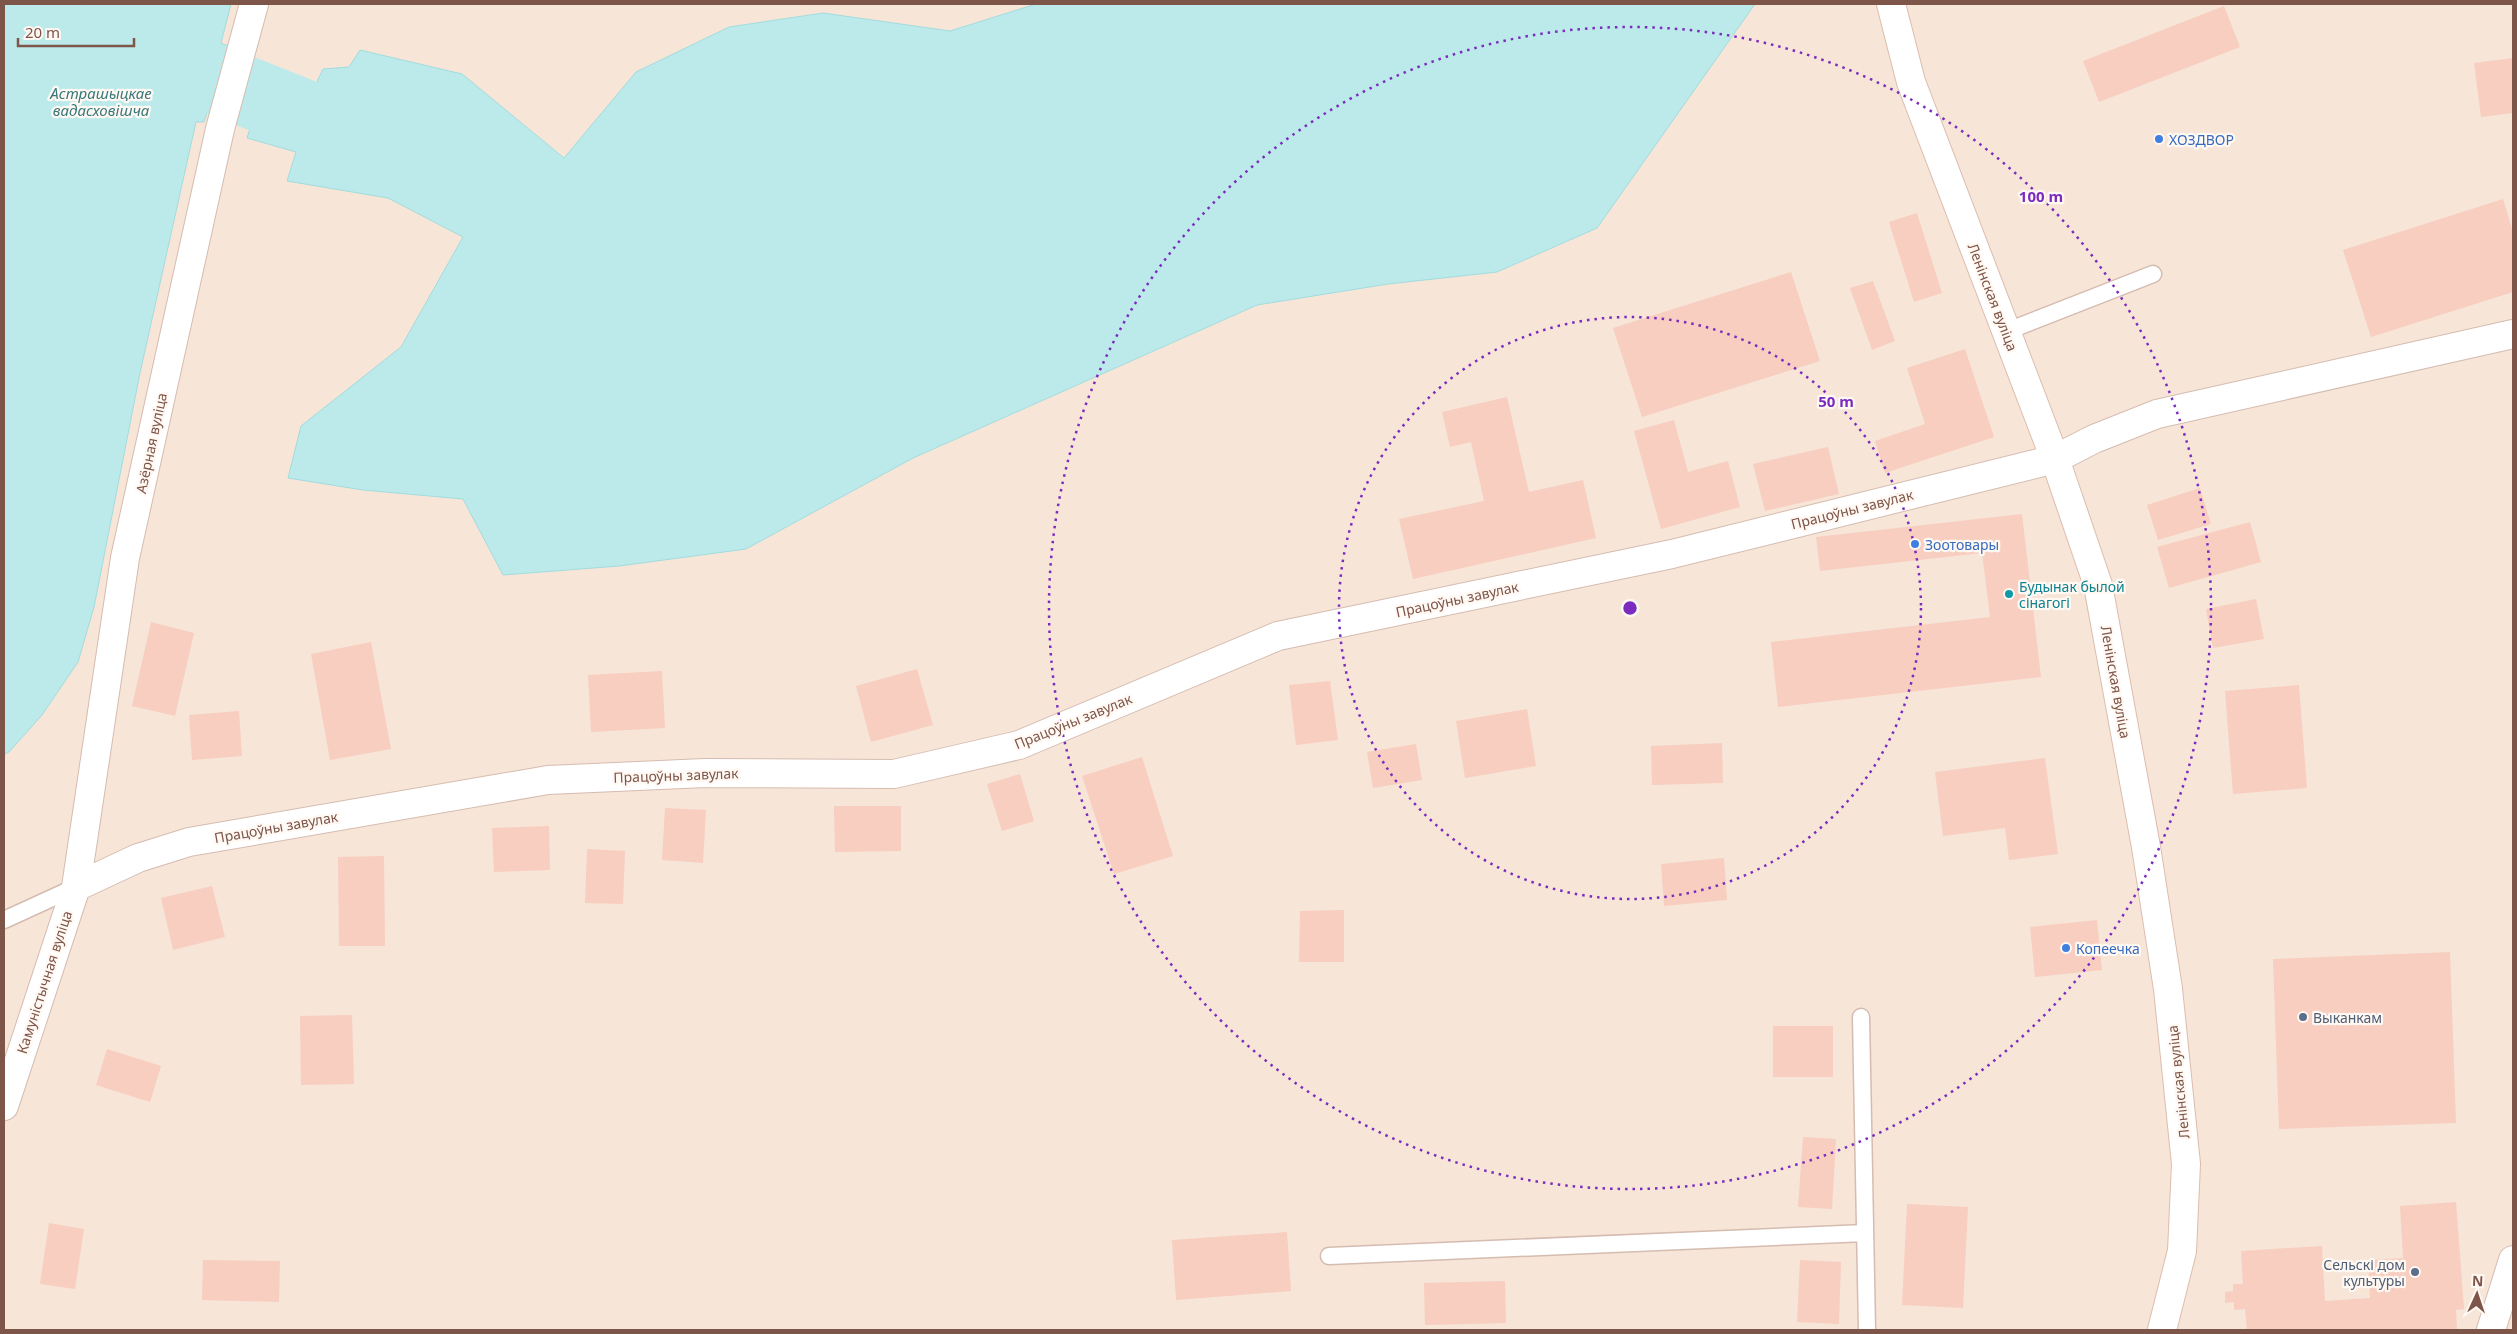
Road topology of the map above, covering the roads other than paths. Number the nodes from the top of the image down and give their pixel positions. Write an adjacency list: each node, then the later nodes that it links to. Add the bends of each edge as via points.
1 (254, 4): 7 (street, Азёрная вуліца, via 220,129 126,558)
2 (1892, 4): 4 (street, Ленінская вуліца, via 1911,82)
3 (2153, 274): 4 (lane)
4 (2005, 332): 6 (street, Ленінская вуліца)
5 (2513, 334): 6 (street, Працоўны завулак, via 2157,414 2094,438)
6 (2055, 458): 7 (street, Працоўны завулак, via 1672,554 1278,636 1019,745 894,774 705,773 548,780 189,842 138,858); 16 (street, Ленінская вуліца, via 2098,584 2146,847 2168,989 2186,1164 2182,1251)
7 (76, 887): 8 (lane); 10 (street, Камуністычная вуліца)
8 (4, 920)
9 (1861, 1017): 12 (lane)
10 (10, 1063): 11 (street, Камуністычная вуліца)
11 (4, 1106)
12 (1865, 1233): 13 (lane); 15 (lane)
13 (1330, 1256)
14 (2513, 1260): 17 (street)
15 (1867, 1330)
16 (2162, 1330)
17 (2491, 1330)

